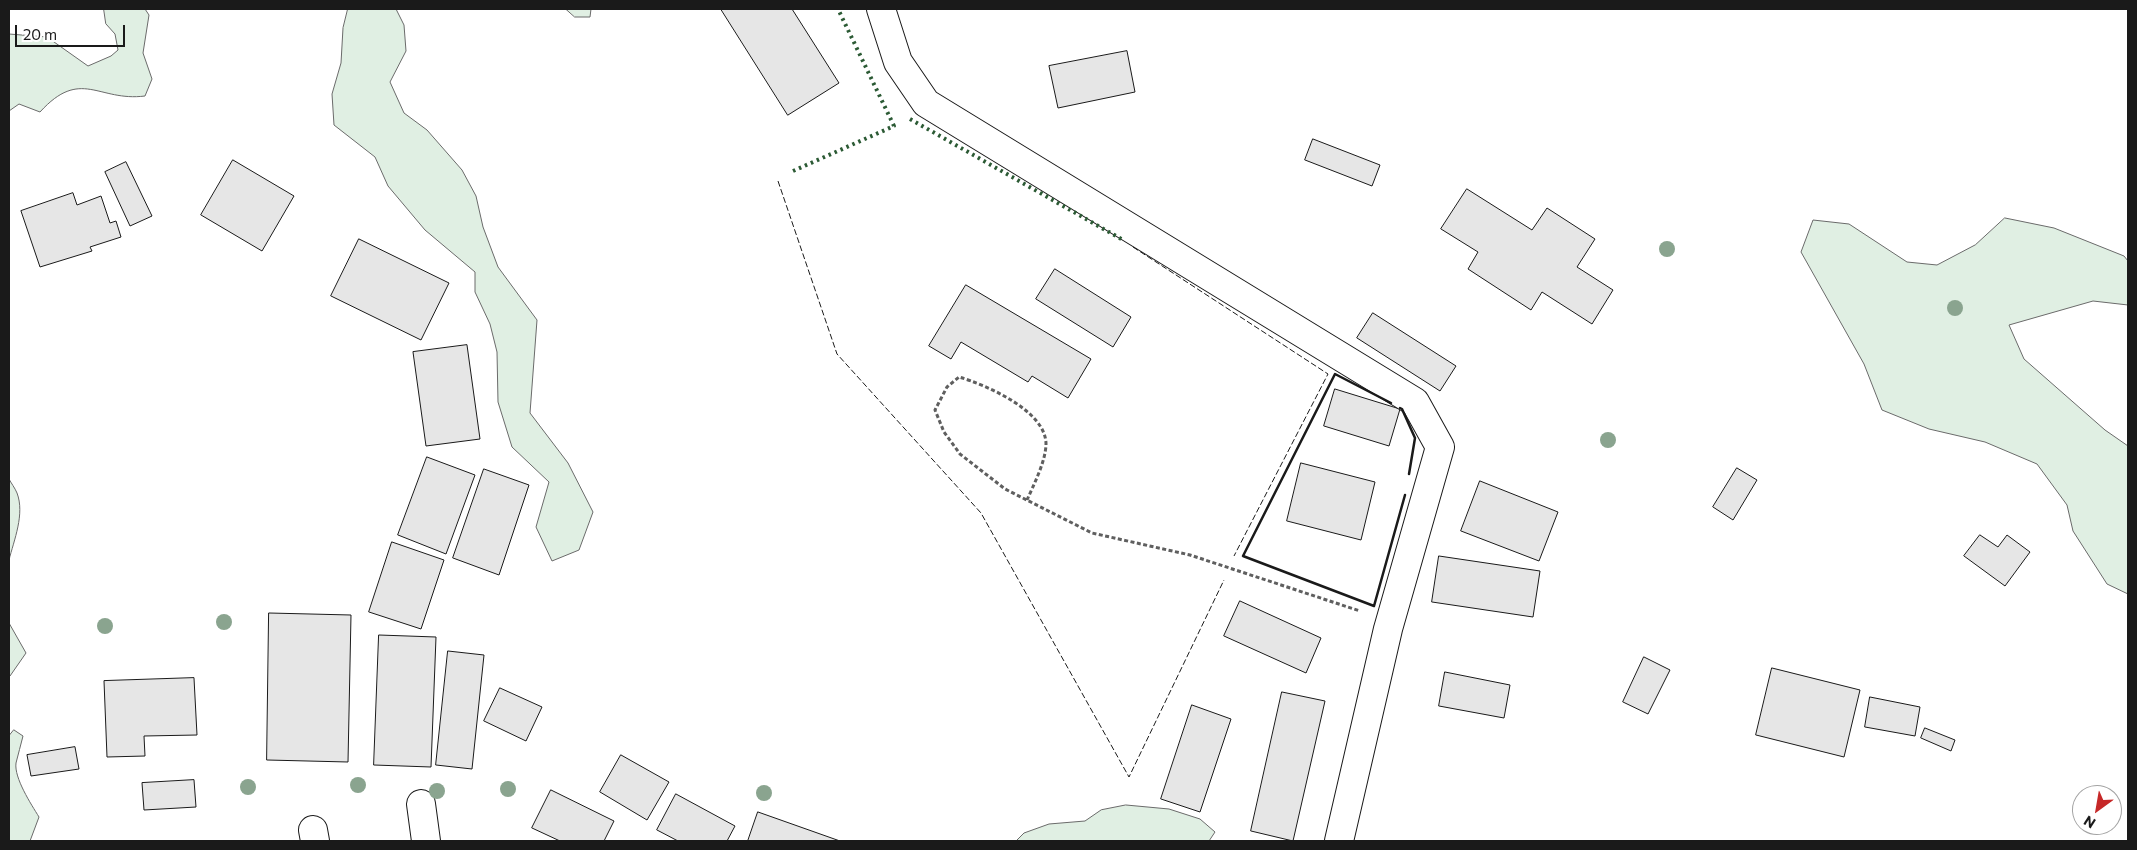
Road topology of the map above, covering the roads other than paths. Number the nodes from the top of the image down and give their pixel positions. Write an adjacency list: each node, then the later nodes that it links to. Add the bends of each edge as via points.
1 (880, 9): 4 (street, via 898,62 926,103 1415,402 1440,447 1389,623)
2 (421, 804): 3 (street)
3 (426, 841)
4 (1339, 841)

